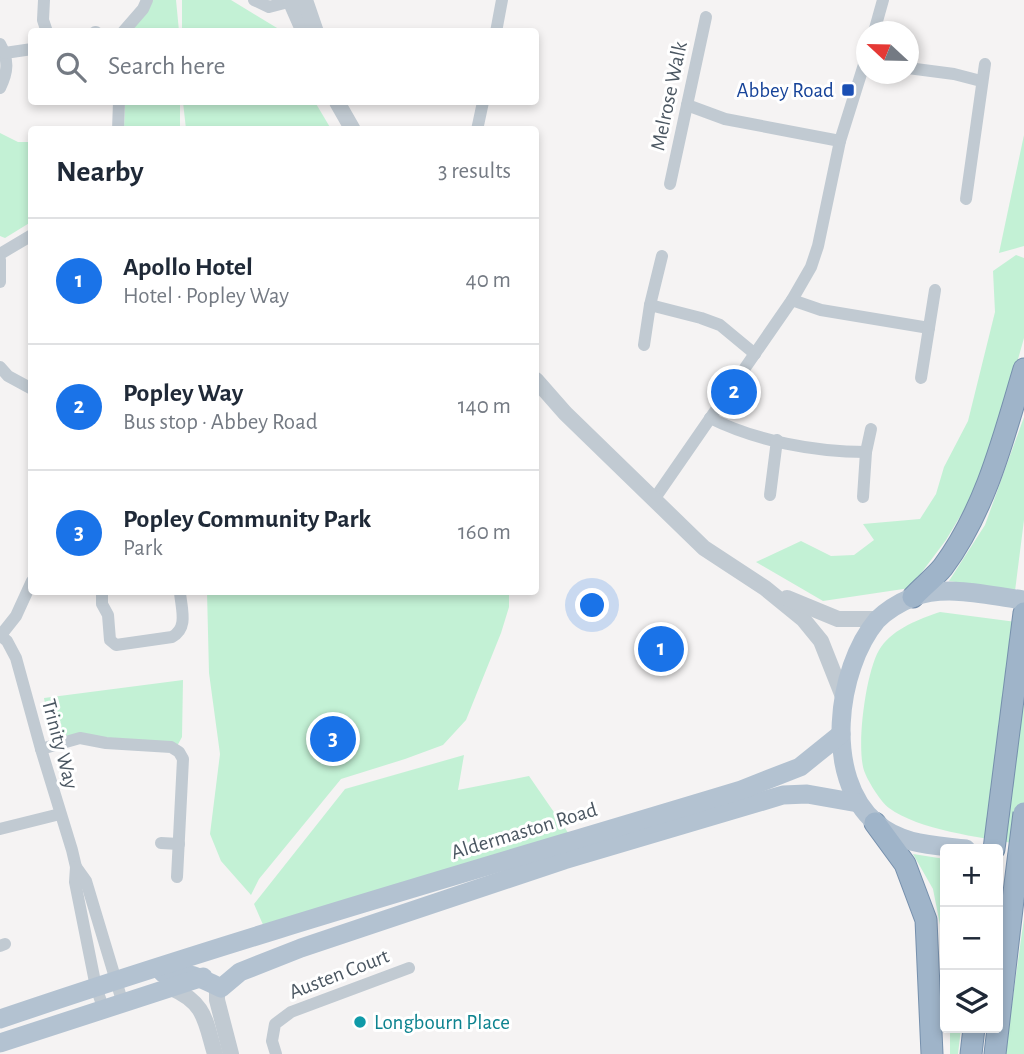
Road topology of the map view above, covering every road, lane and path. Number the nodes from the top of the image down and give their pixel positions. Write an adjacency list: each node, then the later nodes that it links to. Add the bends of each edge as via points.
1 (44, 0): 9 (street)
2 (147, 0): 10 (street)
3 (254, 0): 4 (street, via 269,7)
4 (296, 0): 11 (street); 12 (street)
5 (502, 0): 13 (street)
6 (883, 0): 8 (street)
7 (706, 17): 25 (street, Melrose Walk)
8 (877, 21)
9 (46, 28)
10 (126, 28)
11 (303, 28)
12 (314, 28)
13 (497, 28)
14 (3, 49): 15 (street); 20 (street, via 7,63)
15 (28, 49)
16 (985, 64): 18 (street)
17 (919, 69): 18 (street)
18 (981, 81): 32 (street)
19 (858, 84): 30 (street)
20 (0, 88)
21 (119, 105): 26 (street)
22 (339, 105): 27 (street)
23 (350, 105): 28 (street)
24 (482, 105): 29 (street)
25 (687, 105): 30 (street, via 725,119); 31 (street, Melrose Walk)
26 (118, 126)
27 (351, 126)
28 (360, 126)
29 (478, 126)
30 (840, 141): 39 (street, via 818,246)
31 (668, 183)
32 (966, 199)
33 (28, 237): 34 (street)
34 (0, 254)
35 (662, 256): 40 (street)
36 (0, 260): 37 (street)
37 (0, 282)
38 (935, 290): 41 (street)
39 (792, 300): 41 (street, via 821,310); 43 (street)
40 (650, 305): 42 (street); 43 (street, via 719,325)
41 (929, 328): 46 (street)
42 (644, 345)
43 (755, 354): 49 (street)
44 (0, 367): 48 (street)
45 (1024, 369): 60 (highway, via 997,458 970,523 942,567)
46 (922, 378)
47 (539, 383): 55 (street)
48 (28, 387)
49 (710, 418): 51 (street, via 751,436); 55 (street)
50 (871, 429): 52 (street)
51 (777, 440): 52 (street, via 835,452); 53 (street)
52 (866, 452): 54 (street)
53 (770, 495)
54 (863, 497)
55 (655, 498): 56 (street, via 704,548)
56 (765, 588): 63 (street, via 838,619); 65 (street, via 803,618 821,641)
57 (28, 590): 64 (street)
58 (102, 595): 59 (street, via 110,640 116,645 179,633 183,624)
59 (180, 595)
60 (913, 597): 61 (main road, via 938,590); 63 (main road)
61 (1024, 600)
62 (1024, 612): 75 (highway)
63 (878, 619): 65 (main road, via 857,651)
64 (1, 635): 67 (street, Trinity Way, via 16,658)
65 (844, 699): 66 (main road)
66 (841, 734): 68 (main road, via 849,783); 82 (main road, Aldermaston Road, via 800,767 741,790)
67 (41, 749): 70 (street, Trinity Way); 74 (street, via 80,738 171,747 180,752)
68 (858, 803): 71 (main road); 81 (main road, Aldermaston Road, via 807,794 783,795 564,860)
69 (1024, 812): 98 (highway, bridge)
70 (60, 814): 72 (street); 79 (street, Trinity Way)
71 (875, 822): 76 (main road, via 900,839); 96 (highway, via 905,863 926,920)
72 (0, 829)
73 (161, 843): 74 (street)
74 (179, 844): 80 (street)
75 (995, 844)
76 (940, 845)
77 (1003, 855): 78 (main road)
78 (1024, 858)
79 (76, 867): 85 (street, Trinity Way, via 86,881); 86 (street, Trinity Way)
80 (177, 877)
81 (301, 948): 84 (main road, Aldermaston Road); 88 (main road, Aldermaston Road, via 240,972)
82 (209, 951): 84 (main road); 85 (main road, Aldermaston Road)
83 (409, 968): 95 (street, Austen Court, via 291,1012 275,1024 272,1041)
84 (201, 978): 85 (main road, Aldermaston Road, via 180,971); 87 (main road, Aldermaston Road); 88 (main road, Aldermaston Road); 93 (street)
85 (117, 980): 86 (main road, Aldermaston Road); 89 (street, Trinity Way)
86 (96, 987): 89 (street, Trinity Way); 90 (main road, Aldermaston Road)
87 (171, 988): 89 (main road, Aldermaston Road); 93 (street, via 198,1006)
88 (221, 988): 94 (street, via 216,1000)
89 (114, 1007): 92 (main road, Aldermaston Road)
90 (0, 1019)
91 (973, 1033): 97 (highway)
92 (0, 1043)
93 (217, 1054)
94 (231, 1054)
95 (276, 1054)
96 (932, 1054)
97 (971, 1054)
98 (995, 1054)

